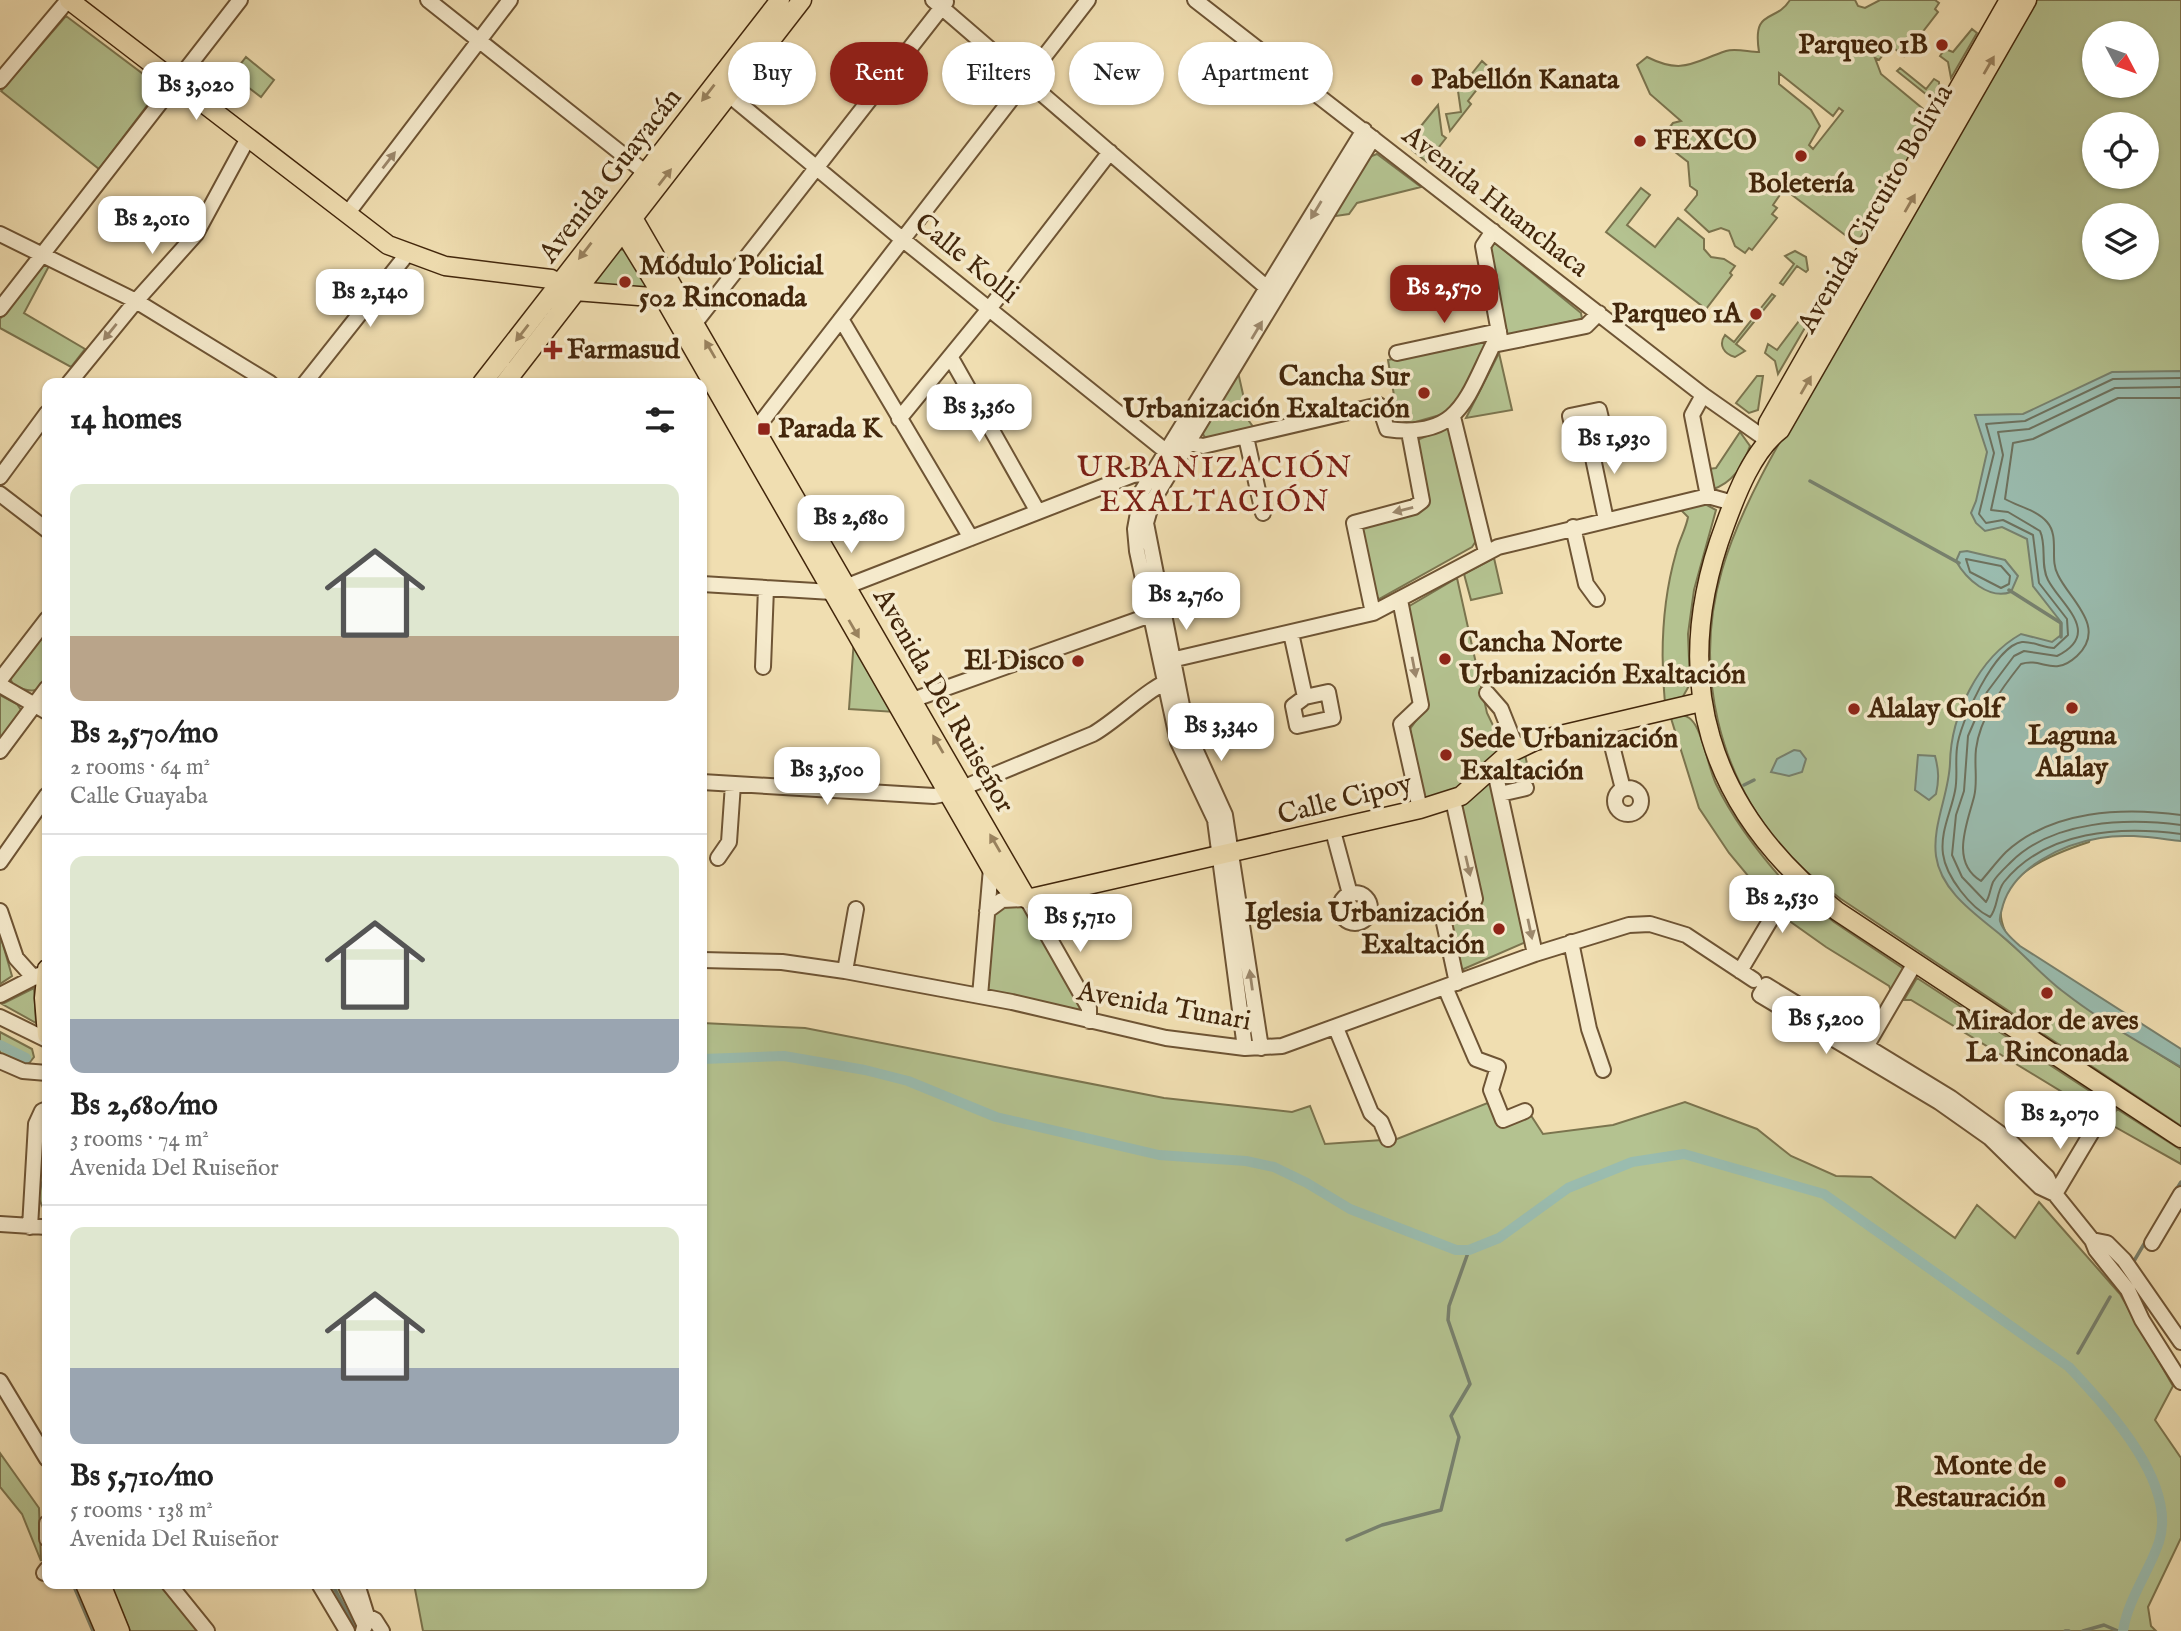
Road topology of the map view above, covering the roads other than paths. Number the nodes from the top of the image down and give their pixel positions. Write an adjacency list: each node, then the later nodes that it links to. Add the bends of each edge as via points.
1 (69, 0): 16 (street); 17 (main road)
2 (240, 0): 17 (street)
3 (428, 0): 12 (street)
4 (510, 0): 12 (street)
5 (780, 0): 26 (main road, Avenida Guayacán, one-way to 26)
6 (802, 0): 13 (main road, Avenida Guayacán)
7 (1088, 0): 15 (street)
8 (1195, 0): 22 (street, Avenida Huanchaca)
9 (2009, 0): 59 (main road, Avenida Circuito Bolivia, via 1768,423)
10 (2027, 0): 59 (main road, Avenida Circuito Bolivia, one-way to 10, via 1780,430)
11 (941, 2): 14 (street); 25 (street)
12 (478, 40): 26 (street); 27 (street, one-way to 12)
13 (769, 42)
14 (986, 42)
15 (1055, 43)
16 (0, 81)
17 (176, 82): 23 (main road); 33 (street)
18 (728, 94): 28 (main road, Avenida Guayacán, one-way to 18)
19 (1055, 104): 24 (street)
20 (741, 105): 25 (street, Calle Kolli)
21 (1007, 105): 31 (street)
22 (1368, 134): 29 (street, Avenida Huanchaca); 35 (street)
23 (248, 138): 27 (main road); 37 (street, via 196,234)
24 (1110, 152): 35 (street); 39 (street)
25 (818, 170): 31 (street, Calle Kolli); 42 (street)
26 (646, 173): 28 (main road, Avenida Guayacán)
27 (347, 214): 32 (main road)
28 (621, 219): 34 (main road, Avenida Guayacán); 36 (main road, Avenida Del Ruiseñor); 42 (main road, Avenida Del Ruiseñor)
29 (1493, 231): 40 (street, Avenida Huanchaca); 43 (street, via 1483,246)
30 (0, 233): 33 (street)
31 (902, 239): 39 (street, Calle Kolli); 41 (street)
32 (408, 253): 34 (main road, via 445,266); 48 (street)
33 (42, 255): 37 (street); 38 (street)
34 (568, 287): 36 (main road); 49 (main road, Avenida Guayacán, one-way to 49); 50 (main road, Avenida Guayacán)
35 (1272, 293): 60 (street)
36 (664, 298): 56 (main road, Avenida Del Ruiseñor)
37 (136, 301): 46 (street, one-way to 46); 47 (street)
38 (0, 309)
39 (989, 309): 45 (street); 61 (street, Calle Kolli)
40 (1599, 313): 43 (street, via 1586,326); 51 (street, Avenida Huanchaca)
41 (841, 319): 53 (street); 56 (street)
42 (695, 323): 56 (main road, Avenida Del Ruiseñor, one-way to 42)
43 (1500, 337): 44 (street); 52 (street)
44 (1397, 353)
45 (951, 358): 53 (street); 67 (street)
46 (73, 378)
47 (247, 378)
48 (309, 378)
49 (486, 378)
50 (508, 378)
51 (1703, 395): 59 (street, Avenida Huanchaca); 65 (street, via 1692,415)
52 (1453, 418): 55 (street); 73 (street)
53 (899, 419): 72 (street)
54 (42, 420): 62 (street)
55 (1409, 432): 57 (street, via 1387,429 1379,405); 80 (street, one-way to 80, via 1422,501 1414,508 1354,523)
56 (750, 433): 76 (main road, Avenida Del Ruiseñor)
57 (1245, 437): 60 (street, via 1203,446); 68 (street)
58 (1588, 439): 69 (street)
59 (1766, 440): 66 (main road, Avenida Circuito Bolivia)
60 (1181, 441): 61 (street)
61 (1172, 456): 63 (street)
62 (0, 477)
63 (1156, 483): 67 (street, via 1133,475); 79 (street, via 1146,534)
64 (0, 494): 70 (street)
65 (1709, 496): 66 (street); 69 (street)
66 (1733, 503): 89 (main road, Avenida Circuito Bolivia, via 1704,593)
67 (1038, 512): 72 (street)
68 (1263, 513)
69 (1606, 520): 71 (street)
70 (42, 526)
71 (1573, 527): 73 (street); 77 (street, via 1586,584)
72 (971, 538): 76 (street)
73 (1486, 552): 78 (street)
74 (707, 584): 75 (street)
75 (766, 588): 76 (street); 84 (street)
76 (839, 589): 90 (main road, Avenida Del Ruiseñor)
77 (1597, 599)
78 (1400, 600): 80 (street); 104 (street, one-way to 104, via 1421,705 1401,724)
79 (1157, 613): 83 (street); 90 (street)
80 (1373, 613): 82 (street)
81 (42, 626): 86 (street)
82 (1291, 633): 83 (street); 88 (street)
83 (1168, 661): 85 (street)
84 (763, 667)
85 (1172, 679): 100 (street, via 1093,734); 106 (street, via 1178,742)
86 (0, 683): 91 (street)
87 (1487, 693): 93 (street, via 1502,709)
88 (1305, 697)
89 (1701, 702): 92 (main road, Calle Cipoy); 110 (main road, Avenida Circuito Bolivia, via 1718,758 1745,816)
90 (906, 703): 100 (main road, Avenida Del Ruiseñor)
91 (41, 708): 94 (street)
92 (1607, 726): 93 (main road, Calle Cipoy); 99 (street)
93 (1517, 749): 95 (main road, Calle Cipoy)
94 (0, 751)
95 (1494, 767): 101 (street); 102 (main road, Calle Cipoy)
96 (707, 782): 97 (street)
97 (733, 784): 100 (street, via 934,796); 107 (street, via 729,842)
98 (1526, 788): 101 (street)
99 (1623, 789)
100 (956, 790): 109 (main road, Avenida Del Ruiseñor); 112 (main road, Avenida Del Ruiseñor, one-way to 100)
101 (1500, 794): 117 (street, one-way to 117)
102 (1453, 800): 104 (main road, Calle Cipoy); 125 (street, one-way to 125, via 1475,898 1468,912 1443,918)
103 (42, 802): 108 (street)
104 (1420, 810): 105 (main road, Calle Cipoy)
105 (1333, 831): 106 (main road, Calle Cipoy); 111 (street)
106 (1226, 854): 112 (main road, Calle Cipoy); 132 (street); 133 (street, one-way to 106)
107 (718, 858)
108 (0, 863)
109 (991, 868): 112 (main road, Avenida Del Ruiseñor, via 1011,892); 115 (street)
110 (1801, 882): 119 (main road, Avenida Circuito Bolivia); 122 (street, via 1774,914)
111 (1349, 894)
112 (1027, 898): 115 (street, Calle Cipoy, via 1002,900); 129 (street, Avenida Del Ruiseñor, via 1089,1008)
113 (856, 909): 121 (street)
114 (0, 911): 120 (street, via 16,958)
115 (987, 911): 127 (street)
116 (1571, 942): 117 (street, Avenida Tunari); 122 (street, Avenida Tunari, via 1650,923 1686,935); 136 (street, via 1589,1030)
117 (1535, 954): 125 (street, Avenida Tunari)
118 (707, 960): 121 (street, Avenida Tunari, via 782,962)
119 (1915, 963): 134 (street); 138 (main road, Avenida Circuito Bolivia)
120 (42, 971)
121 (845, 971): 127 (street, Avenida Tunari)
122 (1740, 971): 124 (street, Avenida Tunari)
123 (42, 973): 126 (street)
124 (1755, 980)
125 (1451, 985): 130 (street, Avenida Tunari); 140 (street, via 1476,1059 1498,1068 1491,1090 1503,1121)
126 (0, 995)
127 (979, 996): 129 (street, Avenida Tunari)
128 (0, 1017): 131 (street)
129 (1089, 1021): 132 (street, Avenida Tunari, via 1166,1038)
130 (1336, 1028): 133 (street, Avenida Tunari); 142 (street, via 1371,1113)
131 (42, 1038)
132 (1245, 1048): 133 (street, Avenida Tunari)
133 (1261, 1048)
134 (1864, 1051): 134 (street, via 1766,985 1760,995); 143 (street, via 1980,1131 2040,1187)
135 (0, 1061): 137 (street, via 23,1071)
136 (1604, 1070)
137 (42, 1073)
138 (2114, 1095): 141 (main road, Avenida Circuito Bolivia); 143 (street)
139 (42, 1111): 146 (street, via 36,1124)
140 (1525, 1111)
141 (2181, 1138)
142 (1388, 1139)
143 (2055, 1194): 148 (street)
144 (2181, 1194): 149 (street)
145 (0, 1224): 146 (street)
146 (30, 1227): 147 (street)
147 (42, 1227)
148 (2092, 1240): 150 (street, via 2107,1243 2124,1260); 152 (street, via 2128,1290)
149 (2152, 1242)
150 (2181, 1342)
151 (0, 1381): 153 (street)
152 (2181, 1382)
153 (42, 1451)
154 (87, 1589): 161 (main road)
155 (103, 1589): 162 (main road)
156 (173, 1589): 163 (street)
157 (321, 1589): 164 (street)
158 (347, 1589): 160 (street)
159 (358, 1589): 160 (street)
160 (365, 1625): 165 (street, via 375,1620)
161 (105, 1631)
162 (120, 1631)
163 (207, 1631)
164 (347, 1631)
165 (382, 1631)

